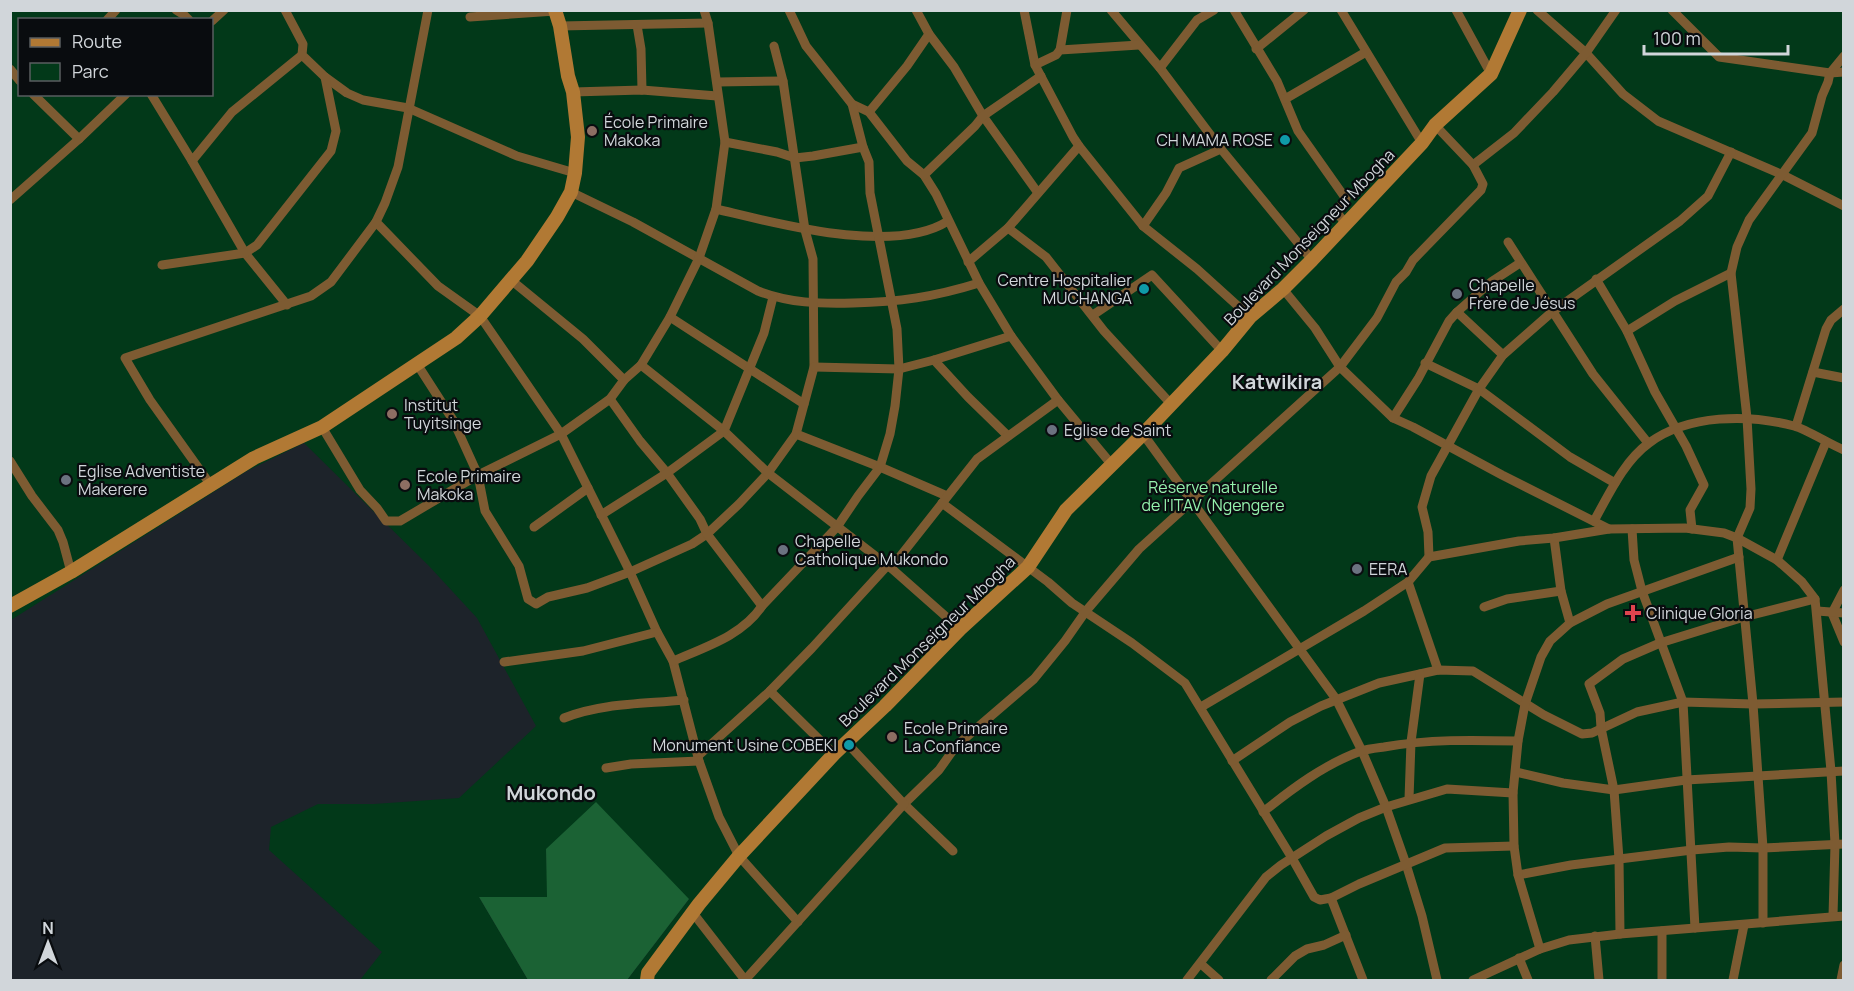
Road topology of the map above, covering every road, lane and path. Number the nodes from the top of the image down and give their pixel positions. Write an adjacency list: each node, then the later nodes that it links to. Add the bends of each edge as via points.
1 (285, 10): 31 (street, via 303,44)
2 (428, 10): 50 (street)
3 (704, 10): 21 (street)
4 (789, 10): 49 (street, via 806,46)
5 (916, 10): 24 (street)
6 (1024, 10): 33 (street)
7 (1067, 10): 27 (street)
8 (1112, 10): 25 (street)
9 (1214, 10): 34 (street, via 1197,20)
10 (1234, 10): 28 (street)
11 (1304, 10): 28 (street)
12 (1354, 10): 19 (street)
13 (1456, 10): 37 (street)
14 (1521, 10): 37 (street, Boulevard Monseigneur Mbogha)
15 (1537, 10): 30 (street)
16 (1616, 10): 30 (street)
17 (1672, 10): 36 (street, via 1719,57)
18 (555, 11): 20 (street); 23 (street)
19 (1343, 13): 29 (street)
20 (470, 17)
21 (708, 23): 22 (street); 41 (street)
22 (637, 25): 23 (street); 42 (street)
23 (560, 26): 43 (street)
24 (929, 34): 51 (street); 52 (street)
25 (1139, 45): 27 (street); 34 (street)
26 (774, 46): 40 (street)
27 (1060, 50): 33 (street)
28 (1256, 50): 48 (street)
29 (1366, 52): 48 (street); 56 (street)
30 (1586, 53): 60 (street, via 1623,94 1658,121); 63 (street, via 1514,133)
31 (302, 55): 38 (street); 62 (street, via 232,112)
32 (1844, 56): 36 (street)
33 (1035, 65): 39 (street)
34 (1160, 68): 59 (street)
35 (1844, 72): 36 (street)
36 (1830, 73): 66 (street, via 1812,133)
37 (1491, 74): 53 (street, Boulevard Monseigneur Mbogha)
38 (325, 76): 50 (street, via 363,100); 80 (street, via 336,131 331,151 257,245)
39 (1041, 76): 52 (street); 57 (street)
40 (783, 81): 41 (street); 61 (street)
41 (717, 82): 47 (street)
42 (642, 90): 43 (street); 47 (street)
43 (573, 92): 64 (street, via 578,137)
44 (35, 96): 54 (street)
45 (124, 96): 54 (street)
46 (152, 96): 62 (street)
47 (717, 96): 55 (street)
48 (1285, 99): 74 (street, via 1298,131 1346,199 1338,214)
49 (852, 104): 51 (street); 58 (street)
50 (408, 108): 64 (street, via 517,156); 73 (street, via 398,167)
51 (869, 112): 65 (street, via 907,161)
52 (983, 116): 65 (street); 69 (street)
53 (1435, 125): 56 (street, Boulevard Monseigneur Mbogha); 63 (street)
54 (79, 139): 68 (street)
55 (725, 142): 61 (street); 71 (street)
56 (1422, 143): 74 (street, Boulevard Monseigneur Mbogha)
57 (1079, 146): 69 (street); 75 (street)
58 (863, 147): 61 (street); 78 (street, via 869,162 870,193)
59 (1221, 149): 75 (street, via 1179,168); 82 (street)
60 (1731, 152): 66 (street); 87 (street, via 1708,196 1680,221)
61 (795, 158): 77 (street)
62 (192, 161): 80 (street)
63 (1473, 165): 111 (street, via 1483,184 1481,190 1413,260)
64 (575, 173): 67 (street)
65 (924, 175): 72 (street)
66 (1783, 175): 70 (street); 86 (street, via 1749,220)
67 (571, 192): 81 (street); 88 (street)
68 (13, 193)
69 (1038, 193): 76 (street)
70 (1844, 206)
71 (716, 209): 77 (street); 81 (street)
72 (948, 221): 78 (street, via 916,234); 83 (street)
73 (376, 222): 94 (street, via 331,282 311,296); 99 (street, via 438,286)
74 (1346, 224): 82 (street, Boulevard Monseigneur Mbogha)
75 (1143, 226): 101 (street)
76 (1008, 228): 83 (street); 98 (street, via 1046,257)
77 (805, 230): 78 (street); 93 (street, via 813,259)
78 (879, 237): 92 (street)
79 (1508, 242): 84 (street)
80 (245, 253): 85 (street); 94 (street)
81 (699, 258): 91 (street); 100 (street)
82 (1312, 260): 90 (street, Boulevard Monseigneur Mbogha)
83 (968, 262): 89 (street)
84 (1520, 263): 96 (street); 97 (street)
85 (162, 265)
86 (1731, 273): 102 (street); 123 (street)
87 (1596, 279): 97 (street); 102 (street)
88 (511, 280): 99 (street); 116 (street, via 583,339)
89 (979, 284): 92 (street); 103 (street)
90 (1283, 289): 101 (street, Boulevard Monseigneur Mbogha); 111 (street)
91 (773, 297): 93 (street); 112 (street)
92 (893, 302): 93 (street); 113 (street)
93 (813, 304): 110 (street)
94 (287, 305): 143 (street, via 125,358)
95 (1844, 309): 114 (street, via 1826,329)
96 (1456, 312): 105 (street); 107 (street)
97 (1552, 312): 105 (street); 133 (street, via 1593,374)
98 (1093, 315): 104 (street, via 1152,275); 121 (street)
99 (480, 316): 108 (street); 128 (street)
100 (670, 317): 109 (street); 112 (street)
101 (1250, 317): 104 (street, Boulevard Monseigneur Mbogha)
102 (1627, 331): 126 (street)
103 (1011, 336): 106 (street); 119 (street)
104 (1222, 351): 121 (street, Boulevard Monseigneur Mbogha)
105 (1503, 355): 117 (street)
106 (934, 360): 113 (street); 131 (street)
107 (1425, 363): 117 (street); 122 (street)
108 (417, 364): 125 (street); 141 (street, via 453,420)
109 (641, 365): 116 (street); 127 (street)
110 (814, 367): 113 (street); 120 (street)
111 (1340, 367): 122 (street); 146 (street)
112 (750, 368): 120 (street); 127 (street)
113 (899, 369): 138 (street, via 892,424)
114 (1813, 372): 115 (street); 124 (street)
115 (1844, 378)
116 (624, 380): 118 (street)
117 (1479, 389): 134 (street); 142 (street, via 1570,457)
118 (610, 399): 128 (street); 139 (street)
119 (1058, 400): 131 (street); 137 (street)
120 (804, 404): 129 (street)
121 (1171, 404): 130 (street, Boulevard Monseigneur Mbogha)
122 (1393, 418): 134 (street)
123 (1747, 418): 124 (street); 126 (street, via 1697,421); 156 (street, via 1750,508)
124 (1796, 426): 132 (street)
125 (322, 427): 141 (street, via 360,490 386,521 400,520); 143 (street, via 254,458)
126 (1675, 428): 133 (street); 153 (street, via 1704,485 1690,510)
127 (724, 431): 139 (street); 140 (street)
128 (561, 434): 141 (street); 144 (street)
129 (796, 434): 138 (street); 140 (street)
130 (1143, 434): 137 (street, Boulevard Monseigneur Mbogha); 146 (street)
131 (1008, 436): 145 (street, via 977,459)
132 (1826, 442): 135 (street); 159 (street)
133 (1648, 443): 142 (street)
134 (1449, 446): 148 (street); 157 (street, via 1431,476 1422,507)
135 (1844, 450)
136 (10, 461): 162 (street, via 58,530)
137 (1112, 465): 161 (street, Boulevard Monseigneur Mbogha, via 1066,510)
138 (880, 467): 145 (street); 149 (street)
139 (667, 473): 147 (street); 154 (street)
140 (768, 473): 149 (street); 154 (street)
141 (478, 475): 163 (street, via 485,511 519,566 528,599 536,604)
142 (1615, 483): 148 (street)
143 (210, 484): 162 (street)
144 (588, 488): 147 (street); 150 (street)
145 (944, 500): 160 (street); 161 (street)
146 (1192, 503): 172 (street, via 1139,549); 182 (street)
147 (601, 515): 163 (street)
148 (1594, 521): 151 (street)
149 (837, 526): 160 (street); 170 (street)
150 (534, 527)
151 (1609, 529): 152 (street); 155 (street)
152 (1632, 529): 153 (street); 167 (street)
153 (1692, 529): 156 (street)
154 (707, 534): 163 (street); 170 (street)
155 (1554, 538): 157 (street); 166 (street)
156 (1737, 538): 158 (street); 159 (street)
157 (1429, 557): 164 (street)
158 (1739, 557): 167 (street); 176 (street)
159 (1777, 560): 168 (street)
160 (889, 567): 178 (street); 187 (street)
161 (1028, 567): 172 (street); 178 (street, Boulevard Monseigneur Mbogha)
162 (71, 572): 169 (street)
163 (630, 572): 179 (street)
164 (1408, 582): 182 (street); 185 (street)
165 (1844, 590): 174 (street)
166 (1560, 591): 171 (street, via 1507,599); 177 (street)
167 (1642, 591): 177 (street); 181 (street)
168 (1815, 599): 173 (street); 176 (street)
169 (10, 606)
170 (762, 606): 183 (street, via 739,629)
171 (1484, 607)
172 (1086, 611): 195 (street, via 1185,682); 214 (street, via 1034,679 956,746 939,770)
173 (1817, 611): 174 (street); 191 (street)
174 (1832, 612): 175 (street); 180 (street)
175 (1844, 613)
176 (1744, 617): 181 (street); 194 (street)
177 (1570, 623): 193 (street, via 1550,641 1541,657)
178 (960, 629): 199 (street, Boulevard Monseigneur Mbogha)
179 (657, 632): 183 (street); 184 (street, via 583,651)
180 (1844, 642)
181 (1660, 643): 190 (street); 197 (street, via 1623,659 1589,684)
182 (1299, 648): 188 (street); 195 (street)
183 (673, 661): 189 (street)
184 (504, 662)
185 (1438, 670): 186 (street); 193 (street, via 1473,671)
186 (1420, 674): 188 (street, via 1379,682); 200 (street)
187 (770, 691): 202 (street); 203 (street)
188 (1336, 699): 201 (street); 204 (street, via 1290,722)
189 (684, 700): 196 (street, via 598,708); 203 (street)
190 (1683, 702): 194 (street); 197 (street, via 1637,712); 210 (street)
191 (1826, 702): 192 (street); 194 (street); 206 (street)
192 (1844, 702)
193 (1525, 704): 197 (street, via 1582,734); 198 (street)
194 (1753, 704): 209 (street)
195 (1201, 707): 204 (street)
196 (564, 718)
197 (1601, 728): 211 (street)
198 (1518, 741): 200 (street); 208 (street)
199 (846, 742): 202 (street, Boulevard Monseigneur Mbogha); 214 (street)
200 (1410, 742): 201 (street); 213 (street)
201 (1362, 751): 215 (street); 216 (street, via 1307,779)
202 (834, 754): 222 (street, Boulevard Monseigneur Mbogha)
203 (699, 758): 205 (street); 222 (street, via 719,817)
204 (1232, 761): 216 (street)
205 (606, 768)
206 (1831, 771): 207 (street); 209 (street); 217 (street)
207 (1844, 771)
208 (1516, 772): 211 (street); 212 (street)
209 (1758, 774): 210 (street); 219 (street)
210 (1686, 780): 211 (street); 220 (street)
211 (1614, 789): 224 (street)
212 (1513, 794): 213 (street, via 1447,789); 218 (street)
213 (1409, 799): 215 (street)
214 (904, 804): 221 (street); 230 (street)
215 (1386, 807): 223 (street, via 1359,818); 225 (street)
216 (1263, 812): 223 (street)
217 (1839, 844): 219 (street); 229 (street)
218 (1514, 846): 225 (street, via 1445,848); 226 (street)
219 (1763, 848): 220 (street); 231 (street)
220 (1692, 850): 224 (street); 233 (street)
221 (954, 851)
222 (739, 856): 228 (street, Boulevard Monseigneur Mbogha); 230 (street)
223 (1292, 858): 227 (street, via 1314,897); 240 (street, via 1266,877)
224 (1618, 859): 226 (street); 235 (street)
225 (1406, 864): 227 (street); 248 (street)
226 (1518, 875): 238 (street)
227 (1331, 898): 236 (street)
228 (693, 913): 242 (street, Boulevard Monseigneur Mbogha, via 648,973); 243 (street)
229 (1838, 916): 231 (street)
230 (798, 922): 243 (street)
231 (1763, 923): 232 (street)
232 (1744, 924): 233 (street); 253 (street)
233 (1695, 928): 234 (street)
234 (1662, 931): 235 (street); 252 (street)
235 (1620, 934): 237 (street)
236 (1346, 935): 246 (street, via 1307,949); 247 (street)
237 (1595, 936): 238 (street); 251 (street)
238 (1540, 949): 239 (street)
239 (1520, 958): 249 (street); 250 (street)
240 (1201, 964): 244 (street); 245 (street)
241 (1844, 965): 254 (street)
242 (647, 981)
243 (745, 981)
244 (1187, 981)
245 (1219, 981)
246 (1271, 981)
247 (1363, 981)
248 (1437, 981)
249 (1473, 981)
250 (1528, 981)
251 (1599, 981)
252 (1662, 981)
253 (1733, 981)
254 (1841, 981)

